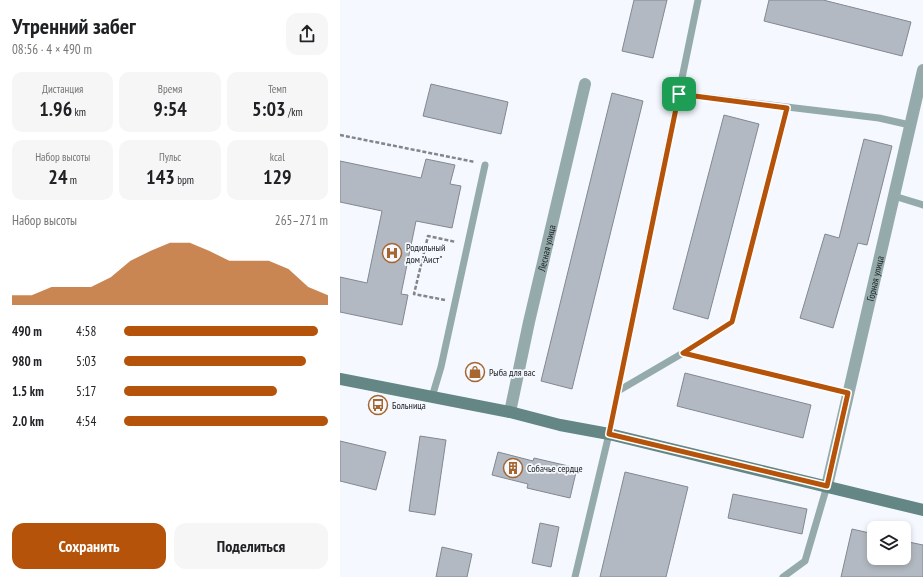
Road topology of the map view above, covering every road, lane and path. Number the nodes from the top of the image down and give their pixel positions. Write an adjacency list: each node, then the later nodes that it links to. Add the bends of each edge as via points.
1 (698, 0): 4 (lane)
2 (923, 70): 6 (street, Горная улица)
3 (585, 84): 18 (street, Лесная улица)
4 (679, 94): 5 (lane); 15 (lane)
5 (787, 108): 6 (lane, via 879,118); 13 (lane, via 732,322)
6 (910, 125): 9 (street, Горная улица)
7 (340, 135): 8 (path)
8 (485, 164): 11 (lane)
9 (894, 196): 10 (lane); 16 (street, Горная улица)
10 (923, 205)
11 (468, 244): 12 (lane); 12 (path, via 428,236 414,294)
12 (455, 302): 17 (lane)
13 (683, 353): 15 (lane); 16 (lane)
14 (340, 379): 17 (street)
15 (618, 391): 19 (lane)
16 (848, 393): 20 (street, Горная улица)
17 (432, 398): 18 (street)
18 (510, 412): 19 (street)
19 (609, 434): 20 (street); 22 (lane)
20 (827, 486): 21 (street); 23 (lane, via 805,561)
21 (923, 510)
22 (575, 577)
23 (783, 577)

